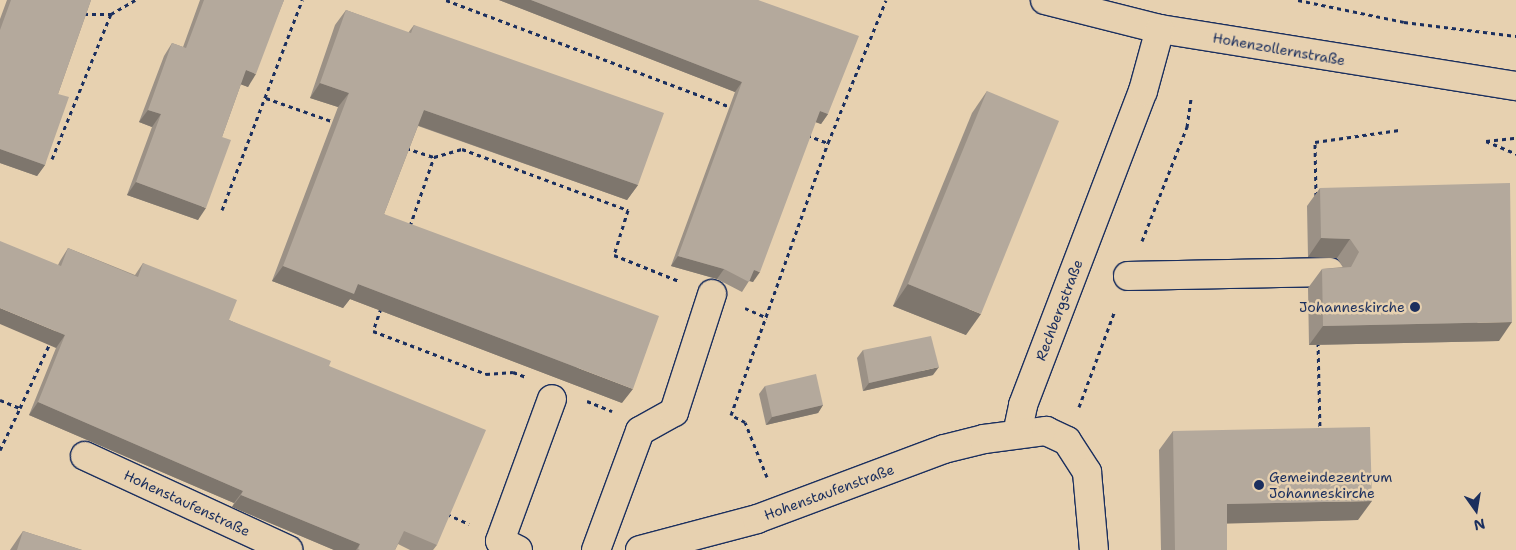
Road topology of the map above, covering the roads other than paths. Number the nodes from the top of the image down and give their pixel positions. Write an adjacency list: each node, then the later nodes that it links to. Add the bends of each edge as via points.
1 (1045, 0): 2 (street, Hohenzollernstraße)
2 (1160, 29): 3 (street, Hohenzollernstraße); 8 (street, Rechbergstraße, via 1143,91 1022,405)
3 (1516, 86)
4 (1330, 272): 5 (street)
5 (1128, 276)
6 (712, 294): 13 (street, via 674,412 640,431)
7 (552, 399): 10 (street)
8 (1018, 434): 11 (street, Hohenstaufenstraße, via 944,449); 15 (street, via 1046,431 1067,441 1080,457 1087,472)
9 (86, 456): 12 (street, Hohenstaufenstraße)
10 (509, 545)
11 (675, 546): 14 (street, Hohenstaufenstraße)
12 (288, 550)
13 (596, 550)
14 (640, 550)
15 (1094, 550)

